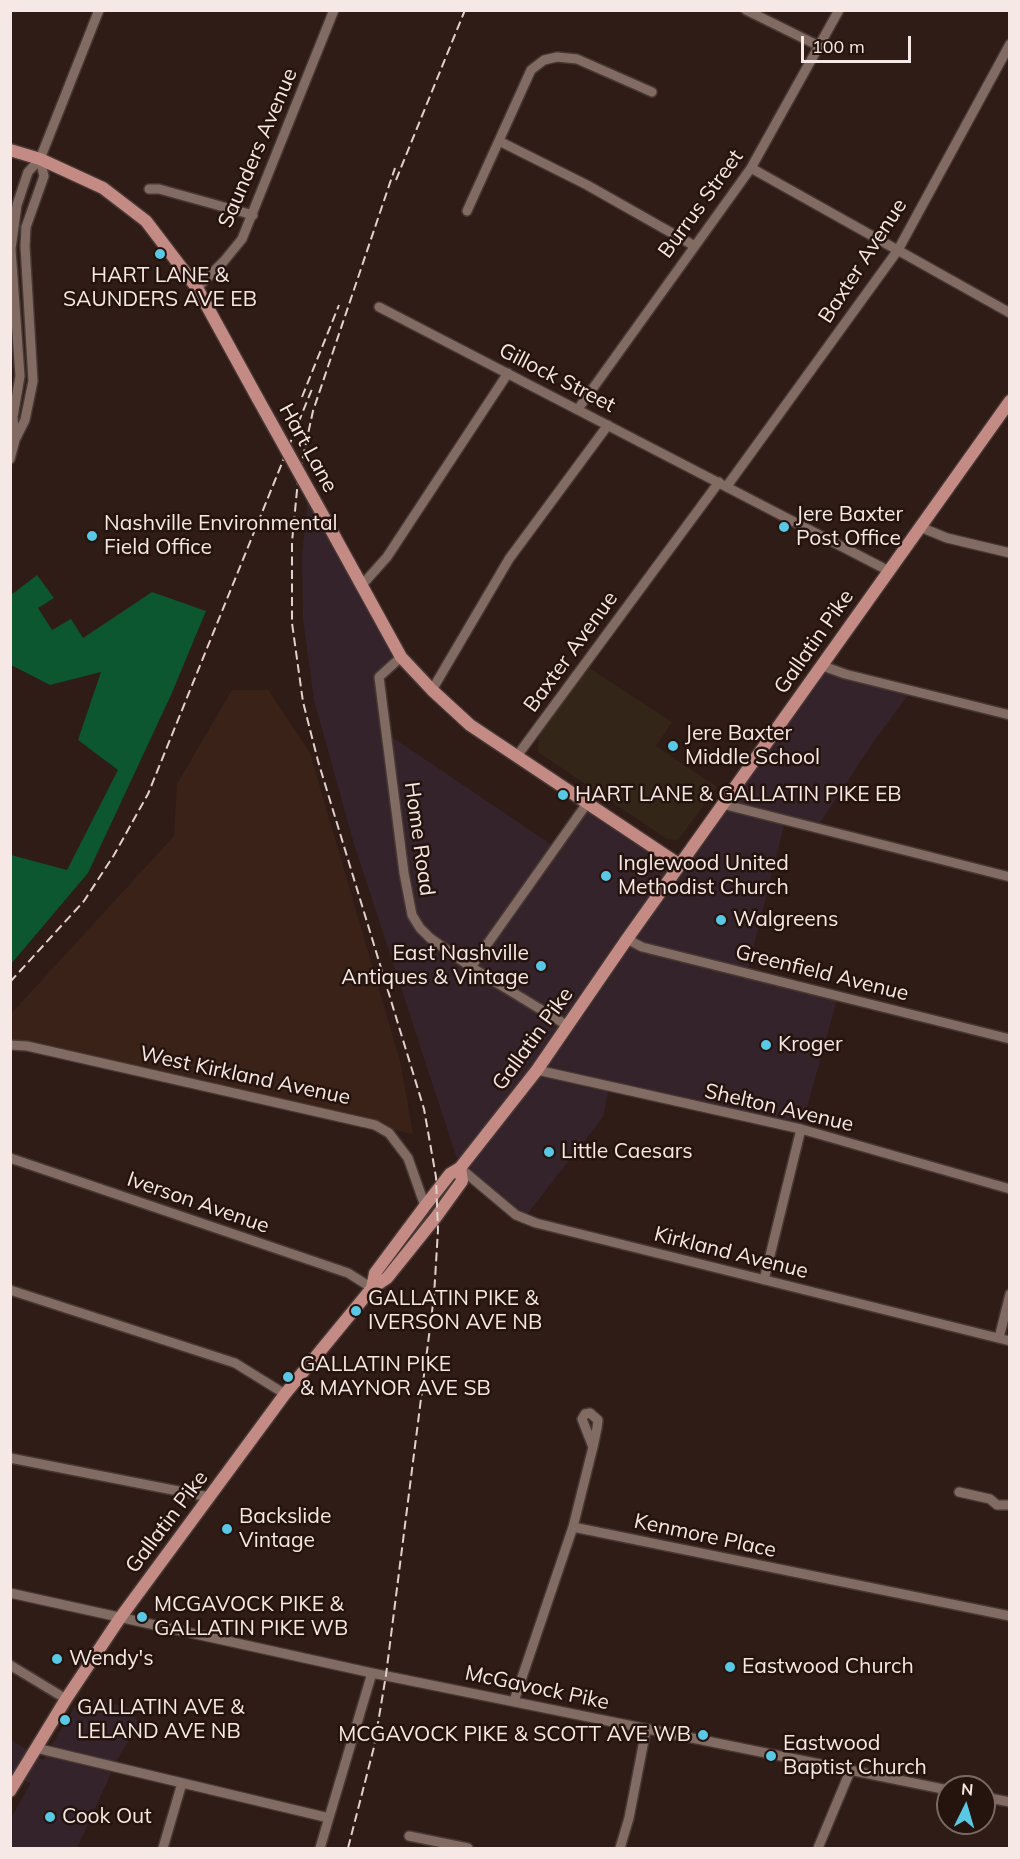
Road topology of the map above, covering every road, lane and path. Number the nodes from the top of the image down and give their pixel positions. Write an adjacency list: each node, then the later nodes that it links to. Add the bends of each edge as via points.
1 (99, 10): 10 (street)
2 (334, 10): 14 (street, Saunders Avenue)
3 (746, 10): 6 (street)
4 (839, 10): 6 (street, Burrus Street)
5 (1010, 44): 16 (street, Baxter Avenue)
6 (819, 46): 11 (street, Burrus Street)
7 (652, 92): 8 (street, via 577,59 544,60 531,69)
8 (499, 141): 13 (street); 15 (street)
9 (10, 150): 10 (main road, Hart Lane)
10 (40, 159): 17 (main road, Hart Lane, via 103,188 147,221); 24 (street, via 44,176 26,227 25,246 33,381 25,420); 24 (street, via 28,171 13,225 12,269 20,376 13,417)
11 (751, 168): 15 (street, Burrus Street); 16 (street)
12 (149, 189): 14 (street)
13 (467, 211)
14 (253, 215): 17 (street, Saunders Avenue, via 242,239)
15 (693, 245): 22 (street, Burrus Street)
16 (898, 250): 19 (street); 26 (street, Baxter Avenue)
17 (197, 288): 30 (main road, Hart Lane, bridge)
18 (379, 307): 20 (street, Gillock Street)
19 (1010, 313)
20 (508, 373): 22 (street, Gillock Street); 30 (street, via 387,557)
21 (1010, 401): 27 (main road, Gallatin Pike)
22 (578, 409): 23 (street, Gillock Street)
23 (608, 425): 26 (street, Gillock Street); 33 (street, via 509,559)
24 (15, 440): 25 (street)
25 (10, 459)
26 (723, 484): 29 (street, Gillock Street); 35 (street, Baxter Avenue)
27 (920, 527): 28 (street); 29 (main road, Gallatin Pike)
28 (1010, 554)
29 (889, 571): 32 (main road, Gallatin Pike)
30 (362, 585): 31 (main road, Hart Lane)
31 (401, 657): 33 (main road, Hart Lane); 41 (street, Home Road, via 379,677 407,893 420,928)
32 (823, 666): 34 (street); 37 (main road, Gallatin Pike)
33 (432, 690): 35 (main road, Hart Lane, via 470,725)
34 (1010, 715)
35 (517, 756): 36 (main road, Hart Lane)
36 (588, 802): 38 (main road, Hart Lane); 41 (street)
37 (722, 804): 38 (main road, Gallatin Pike); 39 (street)
38 (680, 865): 40 (main road, Gallatin Pike)
39 (1010, 877)
40 (627, 939): 42 (main road, Gallatin Pike); 43 (street, Greenfield Avenue, via 642,947)
41 (471, 967): 42 (street, Home Road)
42 (568, 1026): 45 (main road, Gallatin Pike)
43 (1010, 1039)
44 (10, 1045): 50 (street, West Kirkland Avenue, via 375,1125 389,1133 408,1158)
45 (537, 1070): 46 (street, Shelton Avenue); 48 (main road, Gallatin Pike)
46 (801, 1129): 49 (street, Shelton Avenue); 51 (street)
47 (10, 1158): 52 (street, Iverson Avenue, via 348,1273)
48 (460, 1168): 50 (main road, Gallatin Pike, via 450,1174); 51 (street, Kirkland Avenue, via 516,1215 536,1223); 52 (main road, Gallatin Pike, via 462,1181 436,1217 387,1278)
49 (1010, 1189)
50 (425, 1206): 52 (main road, Gallatin Pike, via 375,1273)
51 (764, 1280): 55 (street, Kirkland Avenue)
52 (372, 1288): 57 (main road, Gallatin Pike)
53 (10, 1290): 57 (street, via 235,1363)
54 (1010, 1294): 55 (street)
55 (999, 1338): 56 (street, Kirkland Avenue)
56 (1010, 1341)
57 (285, 1394): 61 (main road, Gallatin Pike)
58 (593, 1447): 63 (street)
59 (10, 1458): 61 (street)
60 (959, 1492): 62 (street, via 990,1499 997,1505)
61 (209, 1497): 66 (main road, Gallatin Pike)
62 (1010, 1504)
63 (573, 1527): 65 (street, Kenmore Place); 70 (street)
64 (10, 1593): 66 (street, McGavock Pike)
65 (1010, 1616)
66 (120, 1618): 68 (street, McGavock Pike); 69 (main road, Gallatin Pike)
67 (10, 1665): 69 (street)
68 (372, 1672): 70 (street, McGavock Pike); 77 (street)
69 (66, 1699): 72 (main road, Gallatin Pike)
70 (514, 1701): 71 (street, McGavock Pike)
71 (646, 1730): 73 (street, McGavock Pike); 82 (street)
72 (36, 1748): 74 (street); 76 (main road, Gallatin Pike)
73 (851, 1769): 75 (street, McGavock Pike); 83 (street)
74 (182, 1783): 77 (street); 79 (street)
75 (936, 1787)
76 (11, 1788)
77 (329, 1818): 80 (street)
78 (409, 1836): 81 (street)
79 (163, 1848)
80 (320, 1848)
81 (468, 1848)
82 (620, 1848)
83 (818, 1848)

